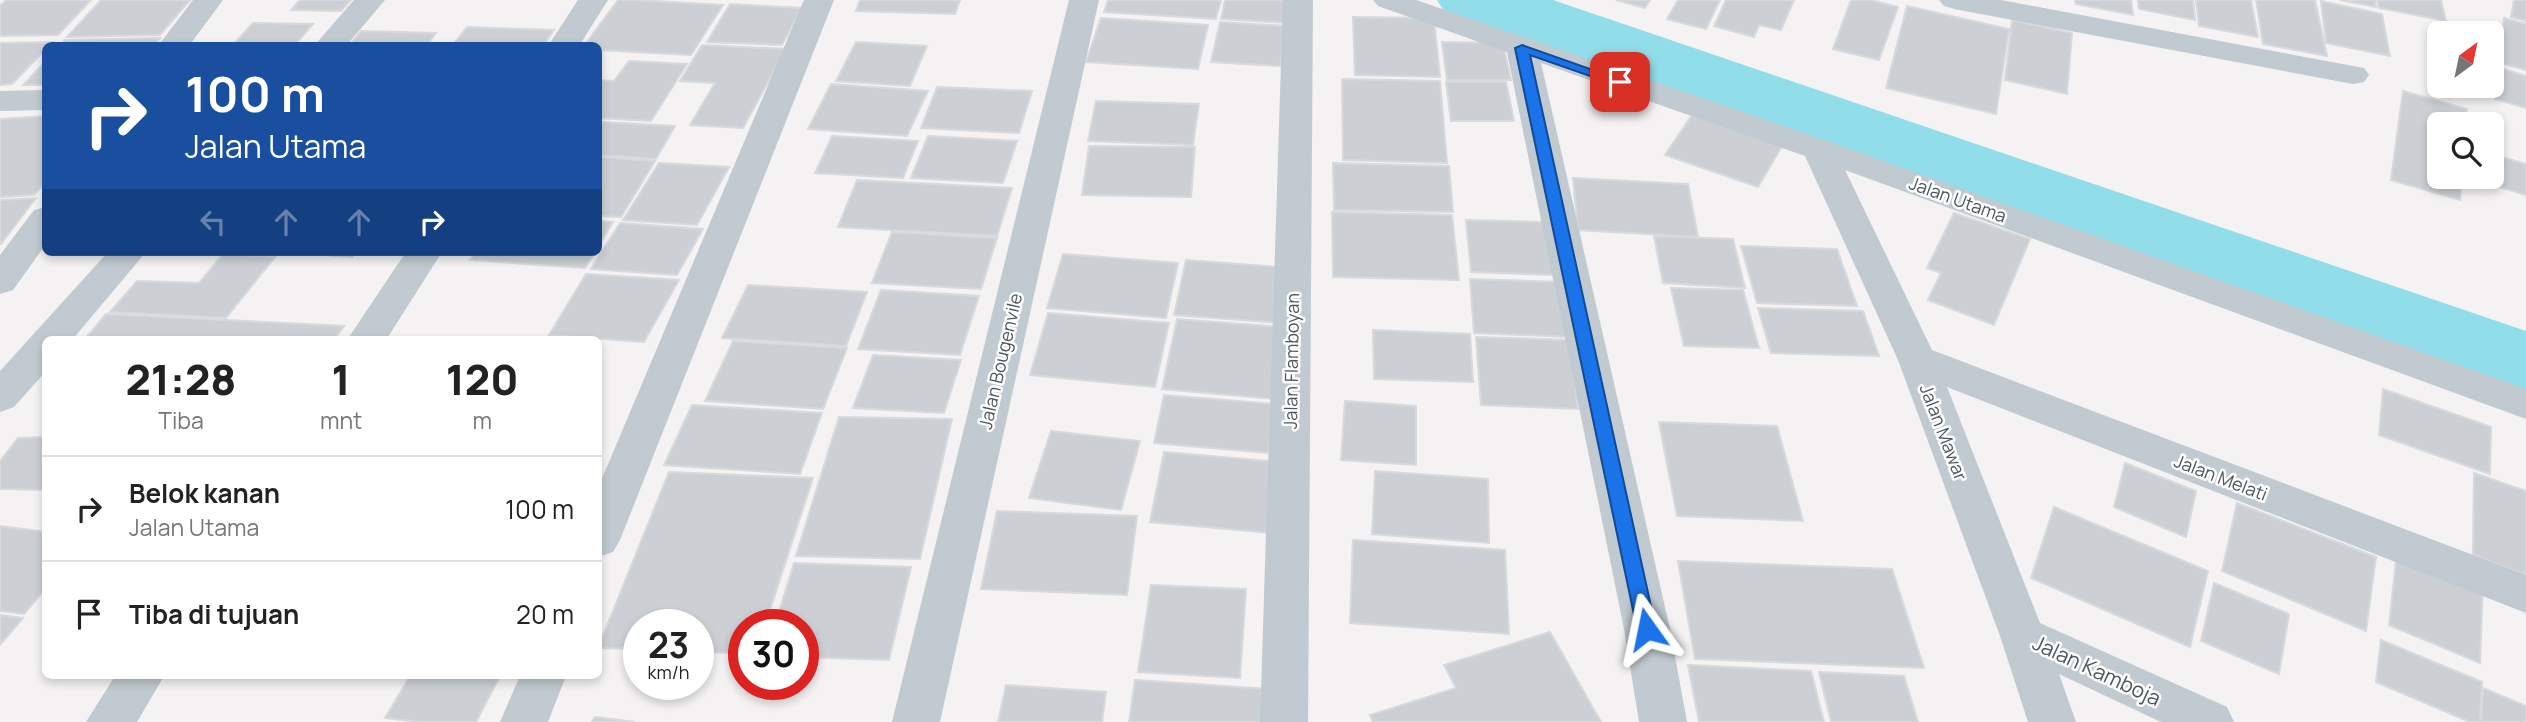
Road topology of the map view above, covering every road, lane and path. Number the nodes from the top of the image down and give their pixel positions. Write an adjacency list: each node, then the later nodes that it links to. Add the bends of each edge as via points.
1 (208, 0): 9 (street)
2 (370, 0): 10 (street)
3 (593, 0): 11 (street)
4 (818, 0): 27 (street)
5 (1084, 0): 34 (street, Jalan Bougenvile)
6 (1298, 0): 35 (street, Jalan Flamboyan)
7 (1388, 0): 12 (street, Jalan Utama)
8 (1954, 0): 13 (street)
9 (176, 42)
10 (333, 42)
11 (566, 42)
12 (1522, 48): 16 (street, Jalan Utama); 36 (street)
13 (2353, 75)
14 (42, 100): 15 (street)
15 (0, 101)
16 (1818, 149): 24 (street, Jalan Mawar); 26 (street, Jalan Utama)
17 (42, 223): 20 (street)
18 (124, 256): 21 (street)
19 (421, 256): 22 (street)
20 (0, 281)
21 (54, 336)
22 (369, 336)
23 (42, 350): 25 (street)
24 (1917, 360): 28 (street, Jalan Melati); 29 (street, Jalan Mawar)
25 (0, 397)
26 (2526, 404)
27 (602, 530)
28 (2526, 594)
29 (2023, 636): 37 (street, Jalan Mawar); 38 (street, Jalan Kamboja)
30 (139, 679): 32 (street)
31 (542, 679): 33 (street)
32 (110, 722)
33 (524, 722)
34 (916, 722)
35 (1284, 722)
36 (1663, 722)
37 (2052, 722)
38 (2210, 722)

